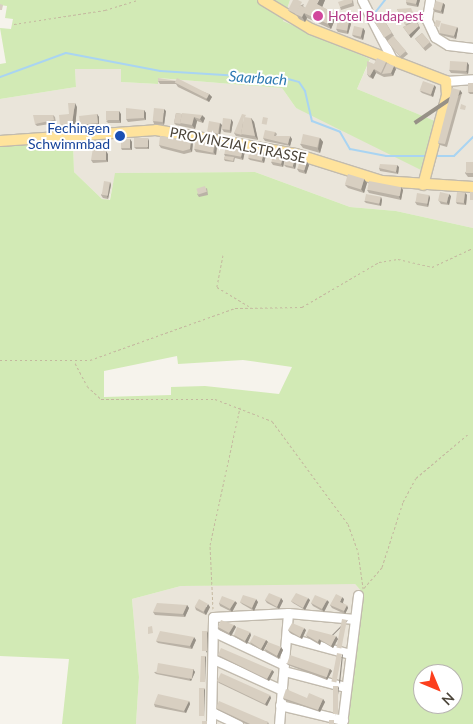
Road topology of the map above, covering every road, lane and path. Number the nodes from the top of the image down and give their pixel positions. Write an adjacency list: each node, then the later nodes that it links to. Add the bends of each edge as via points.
1 (137, 0): 5 (path, via 105,10)
2 (263, 0): 7 (main road, via 311,29)
3 (362, 0): 7 (street)
4 (430, 0): 6 (street, via 427,20 435,36 448,45)
5 (14, 24)
6 (473, 48)
7 (393, 61): 9 (main road)
8 (473, 79): 9 (street)
9 (446, 81): 11 (main road, via 447,95)
10 (0, 141): 11 (main road, PROVINZIALSTRASSE, via 156,130 296,154 382,181)
11 (423, 185): 12 (main road, PROVINZIALSTRASSE)
12 (473, 187)
13 (473, 248): 15 (path, via 432,267 398,259 379,262 302,307)
14 (223, 255): 15 (path, via 218,287)
15 (249, 306): 17 (path, via 138,346)
16 (0, 360): 17 (path)
17 (74, 362): 18 (path, via 87,386 101,399 215,399)
18 (240, 406): 20 (path, via 272,421 318,480 354,539); 22 (path, via 210,546)
19 (468, 434): 20 (path, via 416,478 402,502 382,567)
20 (361, 592): 23 (street)
21 (288, 613): 22 (street); 23 (street); 25 (street)
22 (213, 618): 24 (street)
23 (355, 619): 26 (street)
24 (214, 632): 27 (street); 28 (street)
25 (287, 637): 26 (street); 28 (street)
26 (350, 654): 29 (street)
27 (213, 659): 30 (street); 32 (street)
28 (284, 668): 29 (street); 30 (street)
29 (346, 687): 33 (street)
30 (282, 690): 31 (street)
31 (280, 705): 33 (street); 36 (street)
32 (212, 712): 34 (street); 35 (street)
33 (342, 722)
34 (211, 724)
35 (238, 724)
36 (278, 724)

